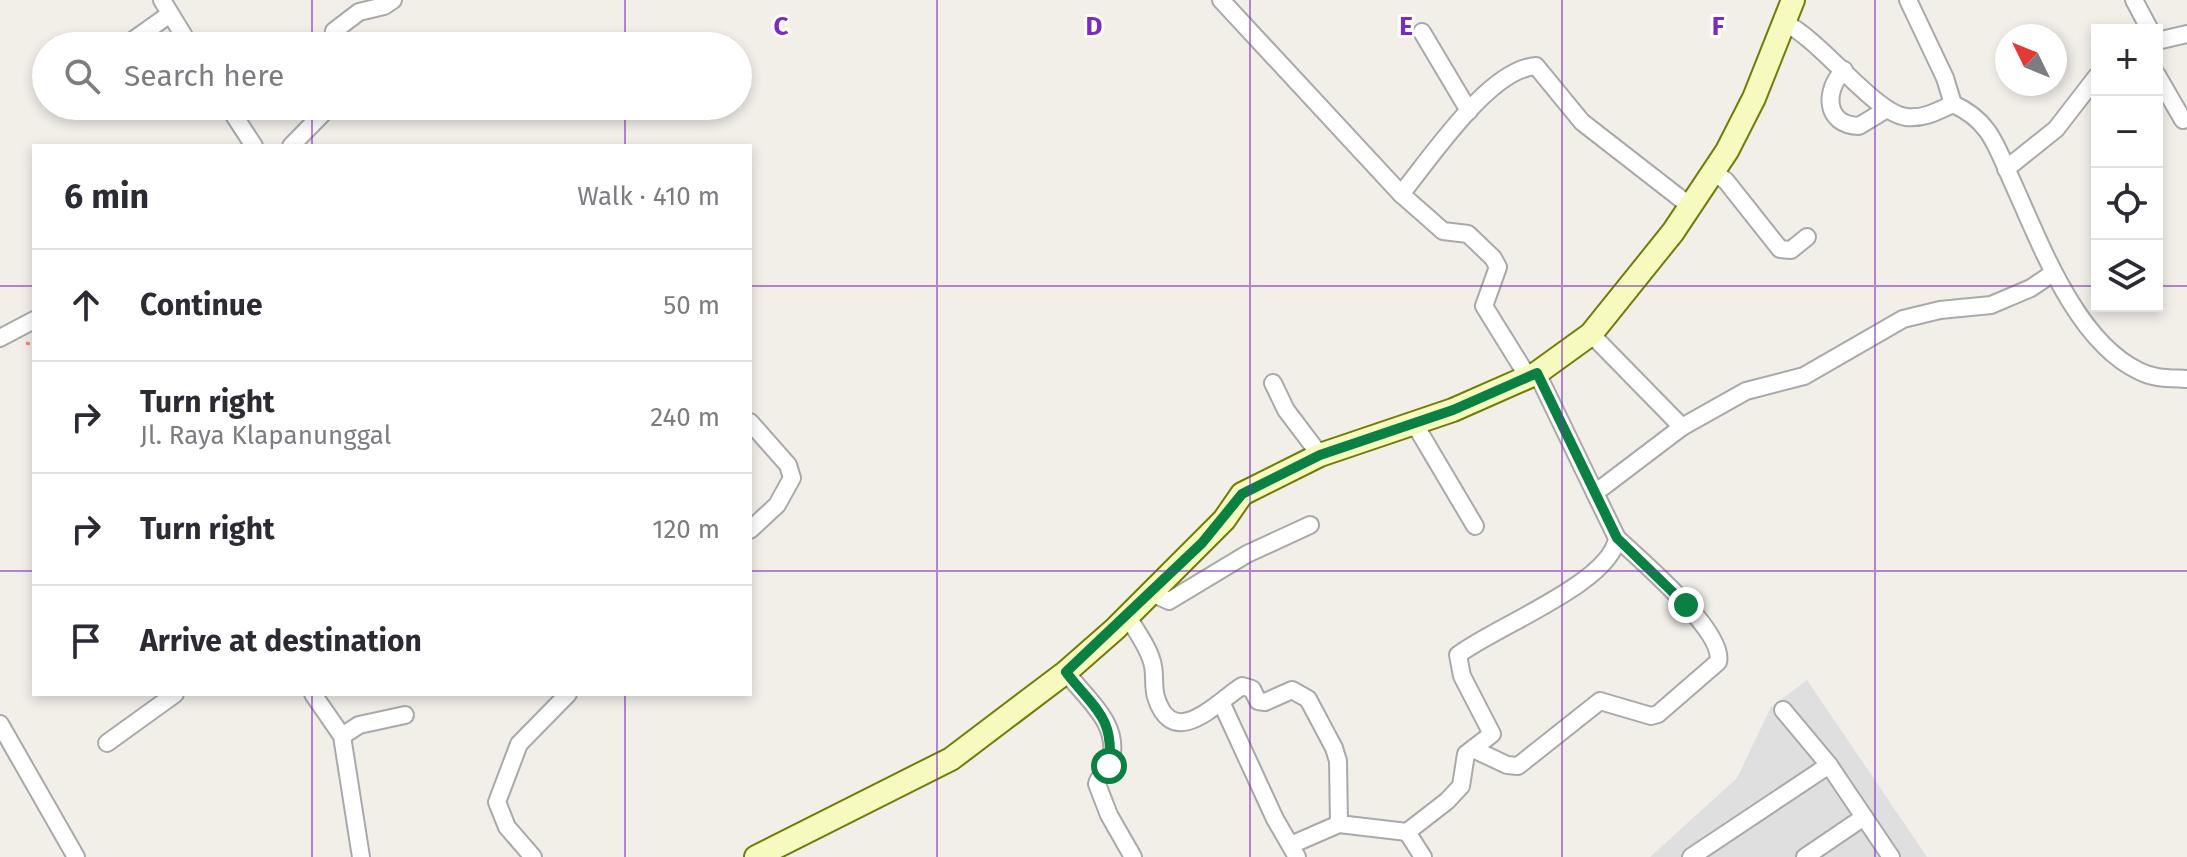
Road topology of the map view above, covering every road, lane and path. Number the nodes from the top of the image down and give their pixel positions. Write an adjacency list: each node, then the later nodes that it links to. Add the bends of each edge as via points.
1 (393, 0): 11 (street, via 359,12)
2 (1221, 0): 28 (street)
3 (1793, 0): 7 (street)
4 (1908, 0): 18 (street)
5 (2134, 0): 8 (street)
6 (166, 7): 9 (street); 10 (street)
7 (1785, 23): 15 (street); 27 (street, via 1745,119)
8 (2147, 24)
9 (140, 32)
10 (181, 32)
11 (334, 32)
12 (1422, 32): 20 (street)
13 (2187, 34): 14 (street)
14 (2163, 40)
15 (1844, 70): 19 (street); 19 (street, via 1829,93 1831,111 1839,120 1859,126)
16 (2091, 84): 26 (street, via 2056,129)
17 (2163, 85): 23 (street)
18 (1953, 104): 19 (street, via 1925,117); 26 (street, via 1981,120)
19 (1887, 109)
20 (1469, 111): 28 (street); 29 (street, via 1507,76 1536,66 1582,122)
21 (237, 120): 24 (street)
22 (316, 120): 25 (street)
23 (2183, 120)
24 (253, 144)
25 (293, 144)
26 (2006, 169): 31 (street)
27 (1714, 172): 29 (street); 30 (street, via 1780,249 1791,250)
28 (1401, 194): 35 (street, via 1443,231 1468,234 1497,262 1484,306)
29 (1690, 206): 33 (street)
30 (1807, 237)
31 (2053, 273): 36 (street, via 2113,355 2156,378); 40 (street, via 1991,305 1903,319 1804,376 1746,391)
32 (32, 321): 34 (street)
33 (1591, 334): 35 (street); 40 (street)
34 (0, 338)
35 (1533, 375): 38 (street); 42 (street)
36 (2187, 379)
37 (1273, 383): 41 (street, via 1291,418)
38 (1414, 423): 41 (street); 44 (street)
39 (752, 424): 45 (street, via 788,465 792,478 777,505)
40 (1682, 427): 42 (street)
41 (1320, 455): 47 (street, via 1242,494 1224,520)
42 (1595, 493): 46 (street)
43 (1310, 525): 47 (street, via 1247,554 1169,601 1156,595)
44 (1475, 526)
45 (752, 528)
46 (1617, 538): 59 (street, via 1613,555 1596,570 1458,655 1467,689 1492,730 1487,741); 59 (street, via 1691,610 1715,642 1718,662 1658,714 1600,701 1518,766)
47 (1159, 586): 48 (street)
48 (1128, 617): 49 (street); 53 (street, via 1151,659 1155,694 1169,719 1193,720)
49 (1066, 672): 68 (street, via 951,759); 69 (street, via 1106,719 1111,752 1109,766 1097,778 1098,790)
50 (172, 696): 58 (street)
51 (314, 696): 57 (street)
52 (566, 696): 67 (street, via 519,744 497,802 507,827)
53 (1222, 704): 62 (street, via 1242,686 1252,689 1258,701 1292,690 1308,699 1338,761); 64 (street)
54 (1783, 710): 60 (street)
55 (405, 715): 57 (street, via 359,725)
56 (0, 726): 65 (street)
57 (342, 736): 66 (street)
58 (107, 743)
59 (1473, 749): 63 (street, via 1463,760 1461,786)
60 (1829, 765): 61 (street); 71 (street)
61 (1864, 817): 72 (street); 73 (street)
62 (1339, 824): 63 (street); 64 (street)
63 (1407, 832): 70 (street)
64 (1295, 851)
65 (76, 857)
66 (361, 857)
67 (533, 857)
68 (756, 857)
69 (1133, 857)
70 (1423, 857)
71 (1691, 857)
72 (1805, 857)
73 (1891, 857)

